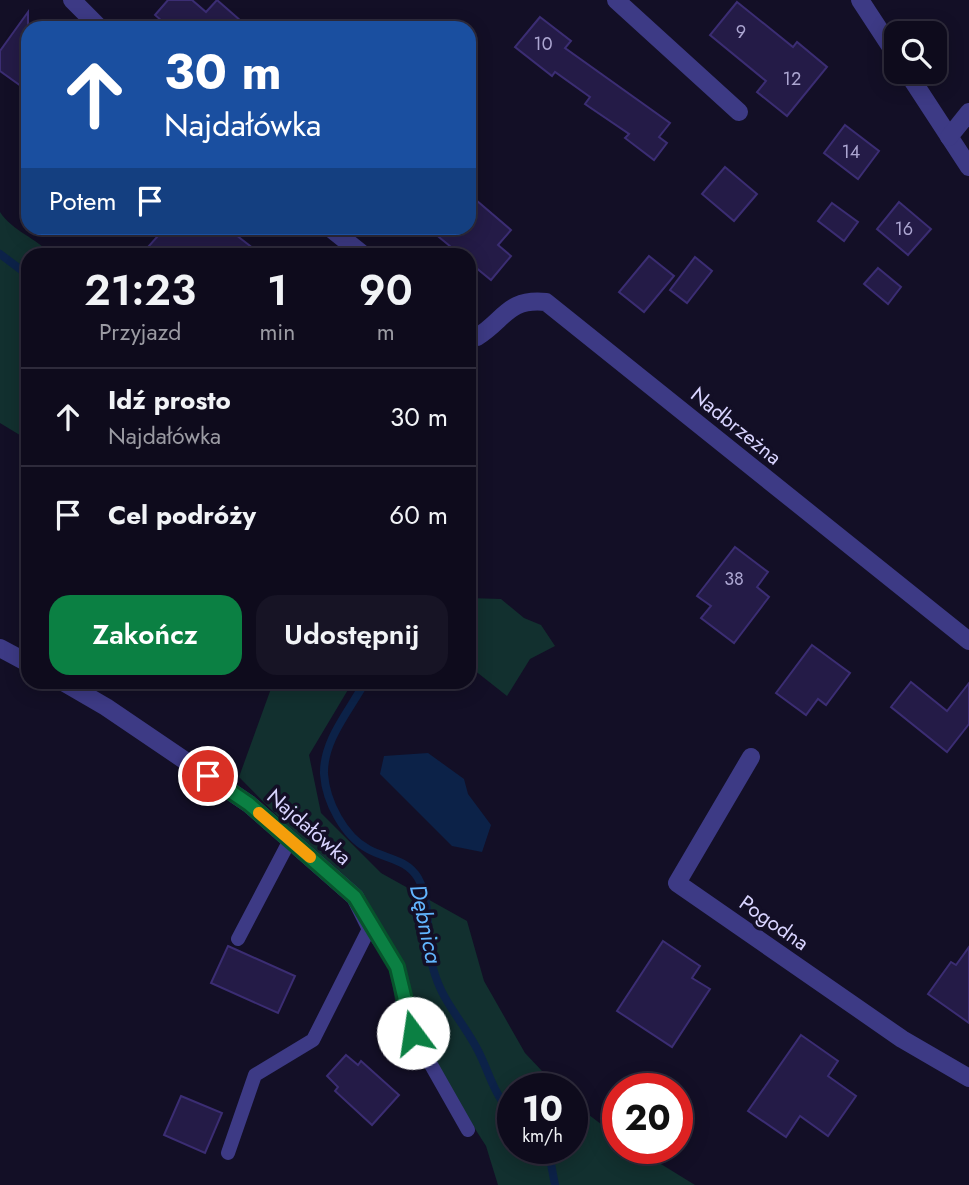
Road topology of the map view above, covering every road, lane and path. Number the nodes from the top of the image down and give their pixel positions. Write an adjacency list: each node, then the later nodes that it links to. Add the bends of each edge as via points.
1 (72, 0): 4 (street)
2 (616, 0): 7 (street)
3 (860, 0): 5 (street)
4 (93, 21)
5 (884, 37)
6 (915, 84): 9 (street)
7 (739, 112)
8 (969, 112): 9 (street)
9 (949, 137): 10 (street)
10 (969, 167)
11 (339, 235): 12 (street)
12 (355, 248)
13 (476, 338): 14 (street, Nadbrzeżna, via 506,310 527,300 546,302)
14 (969, 641)
15 (0, 648): 16 (street)
16 (21, 659)
17 (76, 689): 19 (street, Najdałówka, via 238,797)
18 (751, 757): 22 (street, Pogodna, via 677,883 902,1039)
19 (290, 840): 20 (street, Najdałówka, via 355,897); 21 (lane)
20 (370, 927): 23 (lane, via 397,967 413,1033); 24 (lane, via 313,1040 255,1075)
21 (239, 939)
22 (969, 1078)
23 (468, 1130)
24 (228, 1153)

